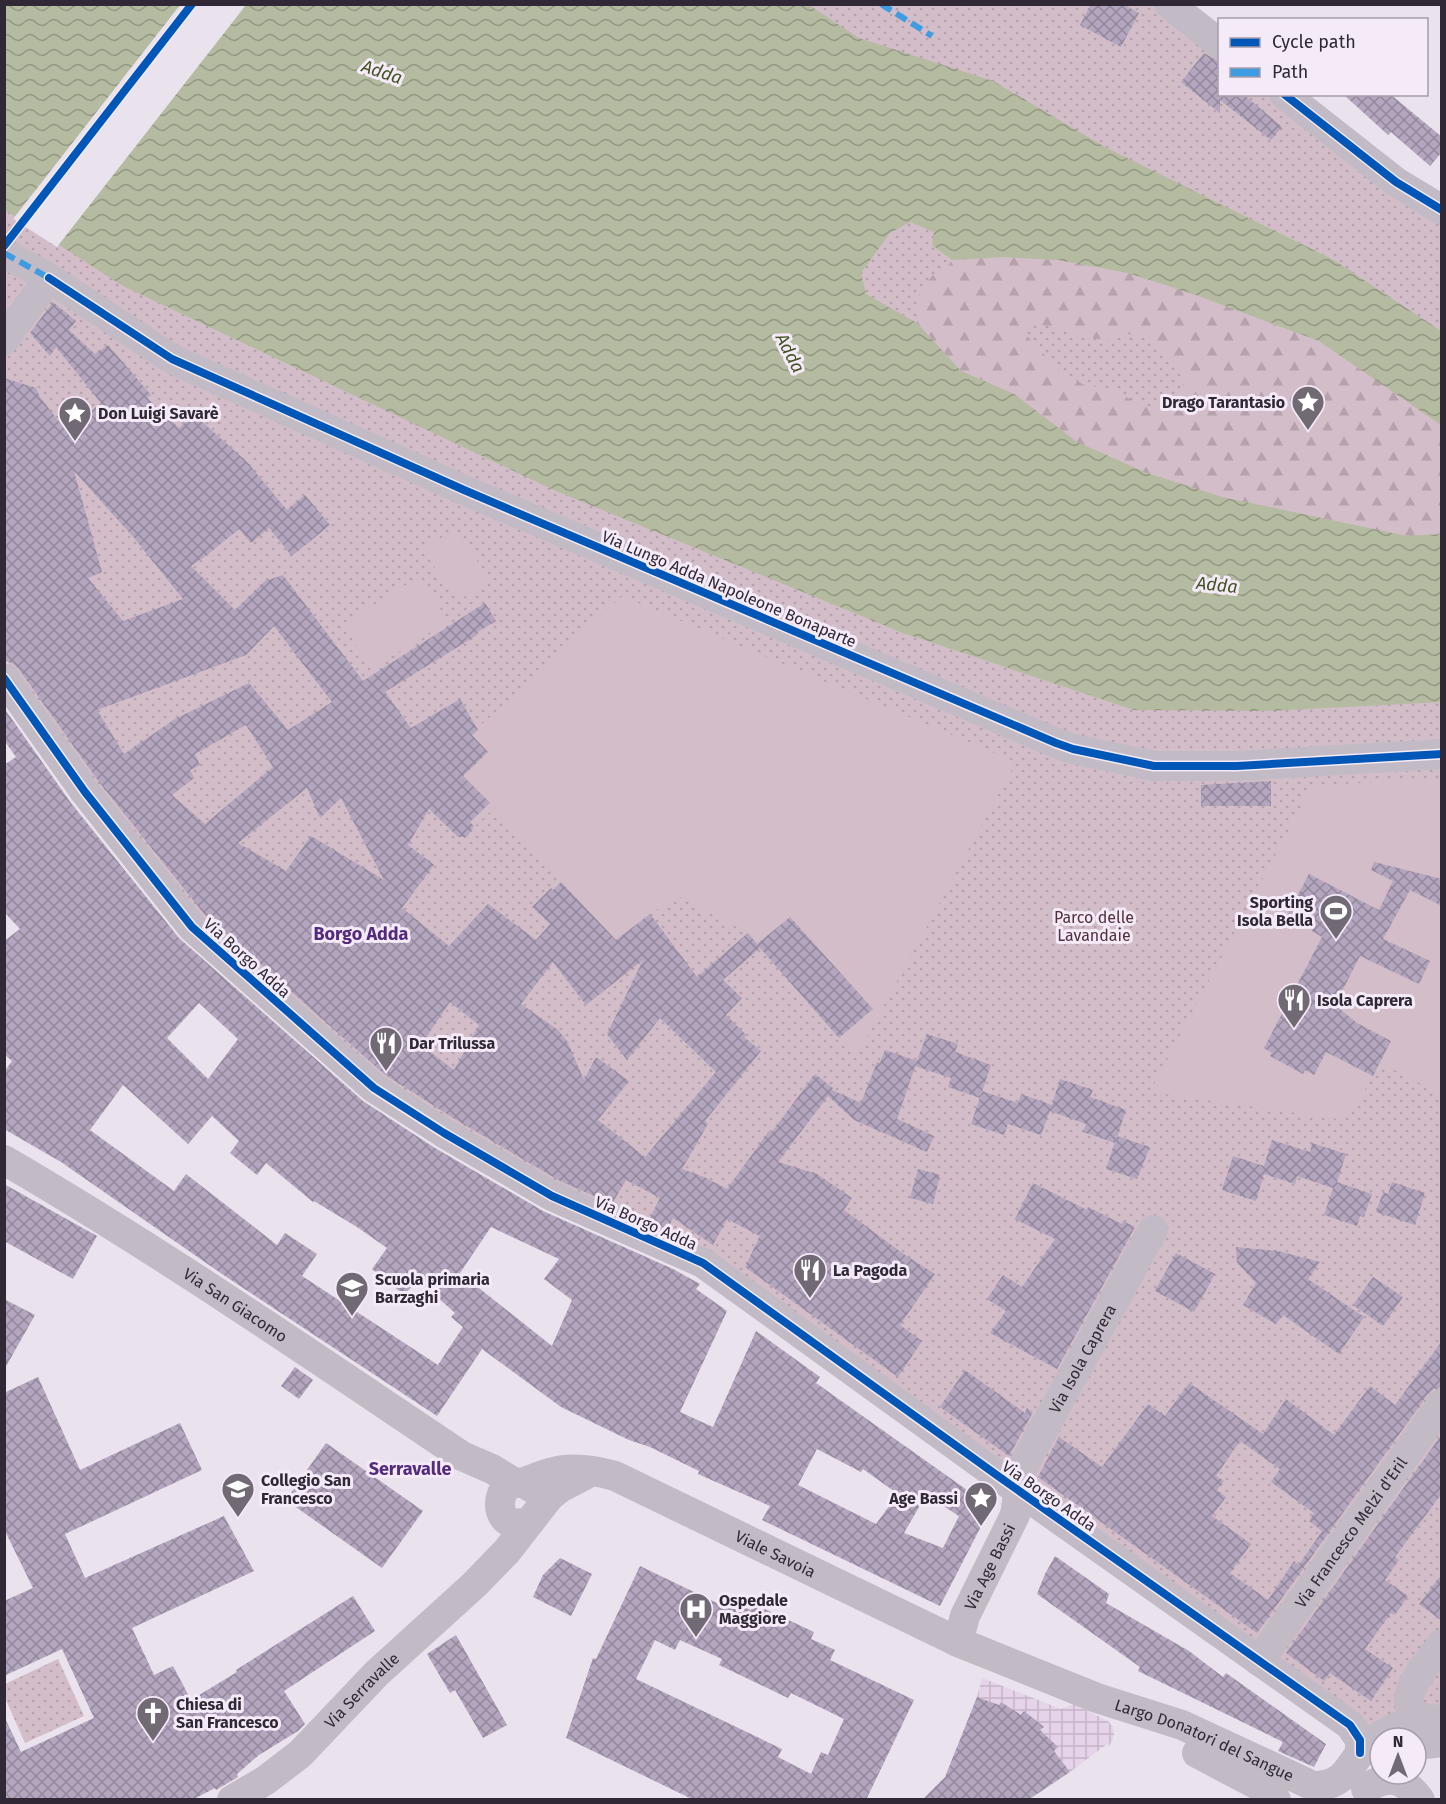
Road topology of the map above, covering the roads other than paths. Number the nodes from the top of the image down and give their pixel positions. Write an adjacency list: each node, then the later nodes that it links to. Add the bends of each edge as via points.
1 (1169, 4): 2 (street)
2 (1218, 42)
3 (1287, 96): 4 (street, via 1396,182)
4 (1442, 210)
5 (7, 265): 6 (street, Via Lungo Adda Napoleone Bonaparte)
6 (49, 278): 7 (street); 9 (street, Via Lungo Adda Napoleone Bonaparte, via 172,359 464,490 1073,749 1154,766 1237,766)
7 (4, 340)
8 (4, 678): 14 (street, Via Borgo Adda, via 85,792 192,927 374,1088 552,1196 703,1263)
9 (1442, 754)
10 (4, 1160): 15 (street, Via San Giacomo, via 226,1297 462,1456 492,1469)
11 (1153, 1230): 14 (street, Via Isola Caprera, via 1022,1468)
12 (1442, 1404): 20 (street, Via Francesco Melzi d'Eril)
13 (590, 1472): 15 (street, Viale Savoia, via 554,1472); 16 (street, via 560,1488); 18 (street, Viale Savoia, via 615,1476)
14 (1019, 1491): 18 (street, Via Age Bassi, via 1015,1515 965,1616); 20 (street, Via Borgo Adda)
15 (510, 1495): 16 (street, Via San Giacomo, via 510,1522 517,1524); 17 (street, Via Serravalle)
16 (534, 1516): 17 (street, Via Serravalle)
17 (485, 1573): 25 (street, Via Serravalle, via 377,1673 300,1754)
18 (958, 1642): 21 (street, Largo Donatori del Sangue)
19 (1442, 1644): 22 (street, via 1414,1684 1408,1701 1412,1712)
20 (1259, 1661): 23 (street, Via Borgo Adda, via 1350,1725 1360,1740)
21 (1097, 1698): 24 (street, Largo Donatori del Sangue, via 1182,1725); 26 (street, Largo Donatori del Sangue, via 1267,1790)
22 (1432, 1732): 23 (street, via 1415,1722 1374,1740)
23 (1366, 1779): 24 (street, via 1345,1774); 27 (street, via 1399,1781)
24 (1312, 1792)
25 (232, 1800)
26 (1276, 1800)
27 (1420, 1800)

